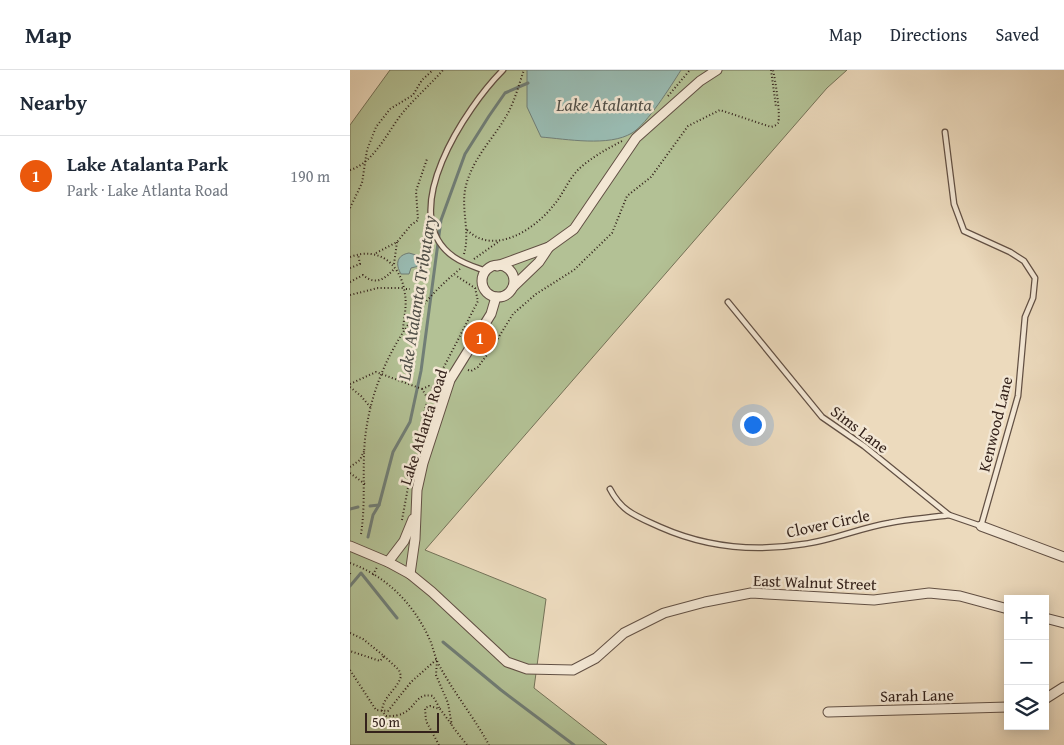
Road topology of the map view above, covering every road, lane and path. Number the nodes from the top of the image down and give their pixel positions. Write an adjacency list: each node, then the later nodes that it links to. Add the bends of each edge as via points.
1 (433, 70): 13 (path, via 413,95 390,109 376,127 370,138)
2 (443, 70): 13 (path, via 395,122)
3 (503, 70): 30 (lane, via 474,103 451,141 438,172 432,206 434,231 445,248 454,257)
4 (524, 70): 16 (path, via 511,107 482,150 466,184 464,212)
5 (690, 70): 8 (path)
6 (717, 70): 19 (street, via 700,81 636,138 574,229)
7 (772, 70): 9 (path); 9 (path, via 778,89)
8 (664, 100)
9 (777, 109): 42 (path, via 778,123 771,127 720,110 688,126 651,177 627,196 612,233 574,270 536,294 513,314 478,367 471,371)
10 (945, 132): 53 (lane, Kenwood Lane, via 954,204 964,231 1024,261 1035,278 1033,298 1025,317 1018,396)
11 (627, 138): 18 (path, via 596,155 579,169 554,206 540,219 525,231)
12 (427, 159): 17 (path, via 416,191 418,220)
13 (366, 160): 14 (path); 15 (path, via 362,183)
14 (350, 170)
15 (350, 208)
16 (468, 230): 18 (path, via 474,236); 22 (path)
17 (397, 242): 20 (path); 25 (path)
18 (498, 242): 24 (path)
19 (549, 246): 26 (street); 34 (street, via 539,262)
20 (376, 253): 21 (path); 25 (path)
21 (358, 254): 23 (path); 27 (path, via 360,264)
22 (464, 256)
23 (350, 257)
24 (472, 260)
25 (394, 264): 28 (path)
26 (498, 266): 30 (street); 34 (street, via 511,272)
27 (350, 268)
28 (396, 268): 32 (path); 36 (path)
29 (460, 268): 31 (path)
30 (486, 271): 39 (street, via 482,278 484,288)
31 (454, 274): 41 (path); 43 (path, via 476,288 478,301 433,388 422,389)
32 (378, 281): 33 (path, via 363,275); 35 (path)
33 (350, 282)
34 (512, 287): 39 (street, via 506,295)
35 (380, 288): 36 (path); 38 (path)
36 (405, 288): 37 (path); 41 (path)
37 (410, 289)
38 (350, 295)
39 (496, 297): 42 (street, Lake Atlanta Road, via 491,314)
40 (728, 302): 51 (lane, Sims Lane, via 822,417 864,446)
41 (403, 330): 43 (path)
42 (458, 367): 52 (street, Lake Atlanta Road, via 450,380 423,463)
43 (380, 373): 44 (path, via 367,375); 45 (path)
44 (350, 386): 45 (path)
45 (371, 408): 46 (path)
46 (365, 449): 47 (path, via 360,460); 49 (path)
47 (350, 467)
48 (350, 473): 49 (path)
49 (365, 484): 54 (path)
50 (610, 489): 51 (lane, Clover Circle, via 618,505 638,517 672,533 731,547 805,544 889,523)
51 (949, 516): 53 (lane, Sims Lane)
52 (414, 517): 57 (street, Lake Atlanta Road, via 404,541); 60 (street, Lake Atlanta Road, via 415,539)
53 (981, 526): 56 (street)
54 (361, 534)
55 (350, 546): 57 (street, East Walnut Street)
56 (1064, 557)
57 (388, 562): 60 (street, East Walnut Street)
58 (350, 563): 61 (path)
59 (375, 570): 61 (path)
60 (410, 574): 62 (street, East Walnut Street, via 507,662 527,669 551,671 573,670 596,658 624,633 664,613 751,593 874,600 929,593 960,596)
61 (373, 575): 68 (path, via 397,591 409,606 430,638)
62 (1004, 608)
63 (1049, 619): 64 (street)
64 (1064, 623)
65 (350, 633): 67 (path)
66 (350, 651): 67 (path, via 380,661)
67 (384, 656): 74 (path, via 401,676 384,702)
68 (437, 660): 74 (path, via 411,682 388,711); 76 (path, via 436,675 448,702); 79 (path)
69 (350, 670): 74 (path, via 376,710)
70 (1064, 687): 71 (street)
71 (1049, 696)
72 (1004, 707): 75 (street, Sarah Lane)
73 (440, 709): 74 (path, via 433,696 427,695 418,699 402,716 386,716); 76 (path); 77 (path, via 430,706 424,712)
74 (382, 711)
75 (828, 712)
76 (452, 726): 78 (path)
77 (439, 745)
78 (467, 745)
79 (489, 745)

